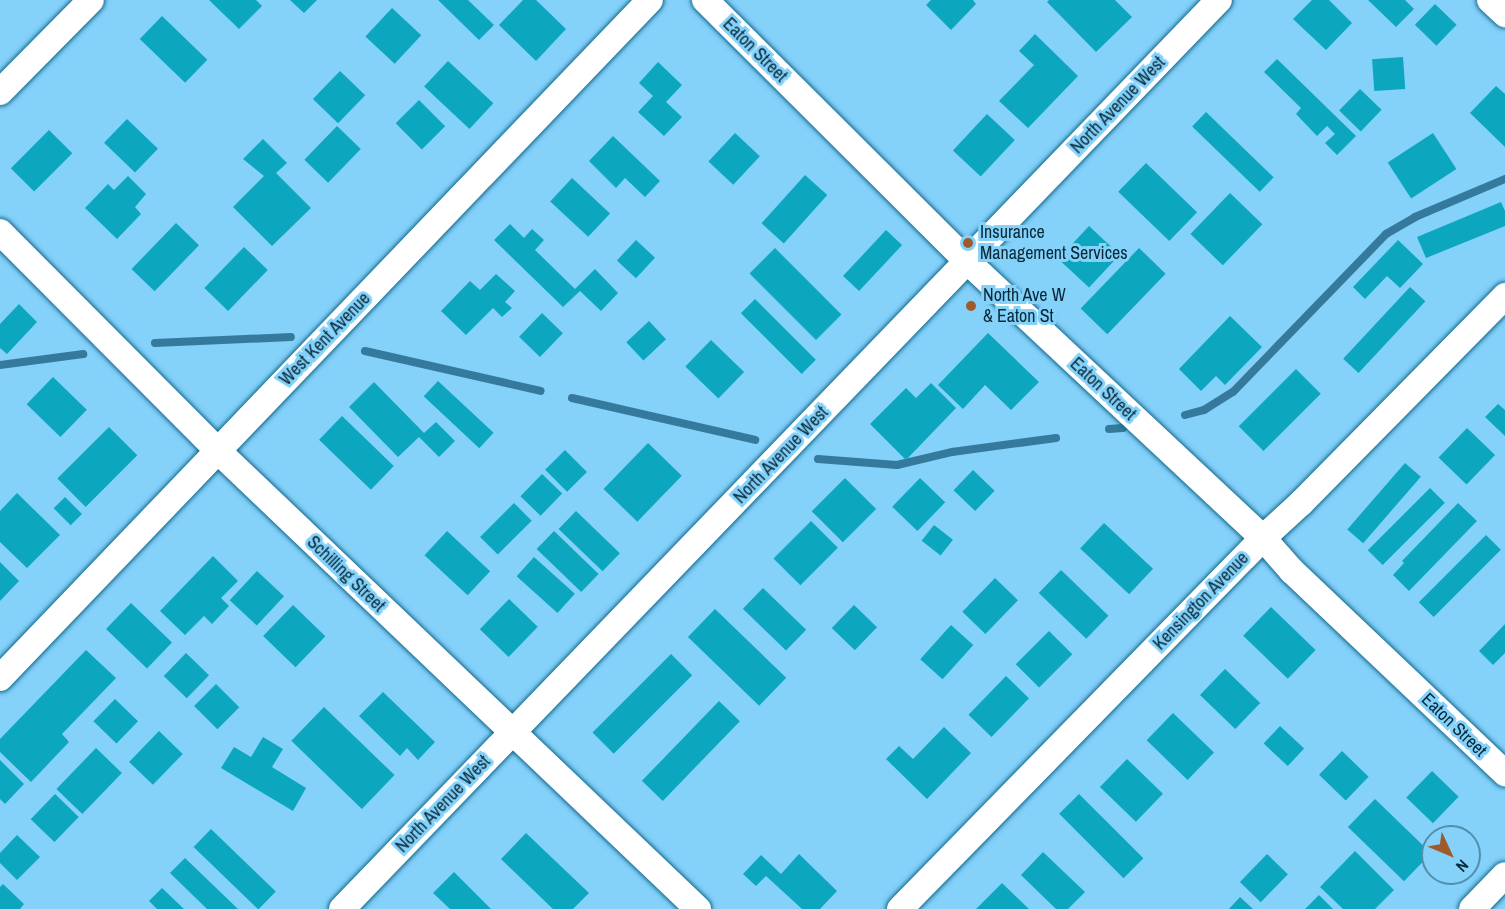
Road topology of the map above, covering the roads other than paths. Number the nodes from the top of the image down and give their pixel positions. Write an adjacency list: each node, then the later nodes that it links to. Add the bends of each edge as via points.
1 (91, 0): 7 (street)
2 (650, 0): 11 (street, West Kent Avenue)
3 (705, 0): 9 (street, Eaton Street)
4 (1219, 0): 9 (street, North Avenue West)
5 (1490, 0): 6 (street)
6 (1505, 14)
7 (0, 92)
8 (0, 232): 11 (street, Schilling Street)
9 (968, 262): 12 (street, Eaton Street); 14 (street, North Avenue West)
10 (1505, 296): 12 (street, Kensington Avenue)
11 (217, 450): 13 (street, West Kent Avenue); 14 (street, Schilling Street)
12 (1263, 538): 15 (street, Eaton Street, via 1292,572); 19 (street, Kensington Avenue)
13 (0, 678)
14 (512, 733): 17 (street, North Avenue West); 18 (street, Schilling Street)
15 (1505, 773)
16 (1505, 875): 20 (street)
17 (342, 909)
18 (698, 909)
19 (900, 909)
20 (1472, 909)

